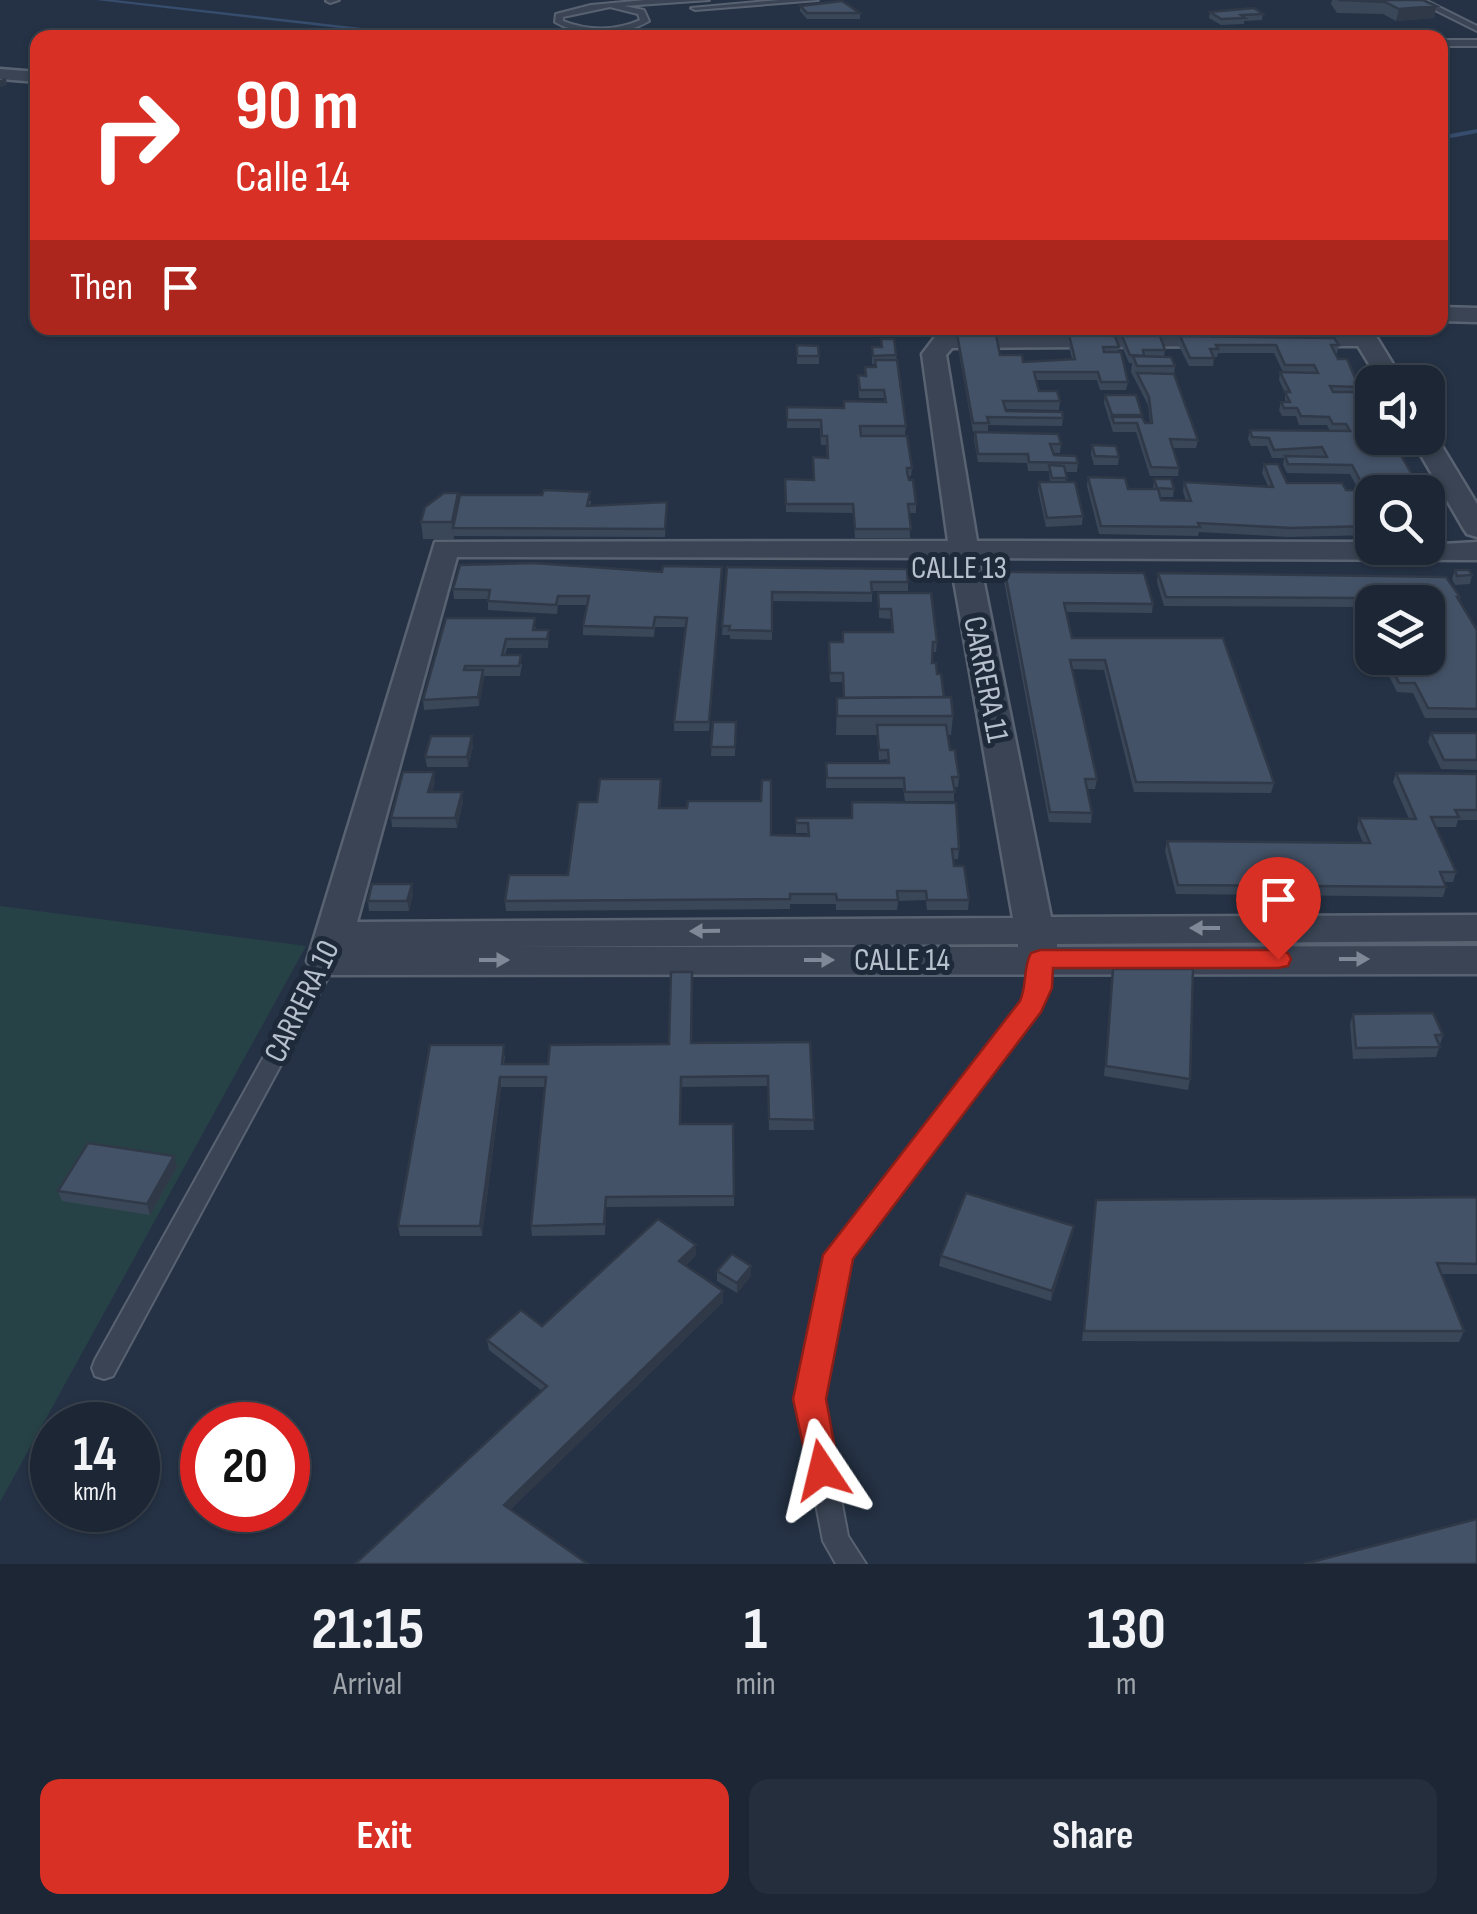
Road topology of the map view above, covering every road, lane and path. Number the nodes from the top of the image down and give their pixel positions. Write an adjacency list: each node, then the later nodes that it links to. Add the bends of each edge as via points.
1 (704, 0): 4 (lane)
2 (814, 0): 5 (lane)
3 (1419, 0): 6 (lane)
4 (613, 6): 5 (lane); 7 (lane, via 559,16 570,28)
5 (645, 15): 8 (lane, via 645,21)
6 (1477, 29)
7 (599, 30)
8 (617, 30)
9 (1477, 43): 10 (lane)
10 (1448, 44)
11 (0, 74): 12 (street)
12 (30, 77)
13 (1448, 314): 14 (street)
14 (1477, 315)
15 (1329, 335): 22 (street, CARRERA 11, via 944,342 934,354)
16 (1364, 335): 17 (street)
17 (1382, 365)
18 (1434, 455): 19 (street)
19 (1477, 528)
20 (1477, 551): 22 (street, CALLE 13)
21 (443, 557): 22 (street, CALLE 13); 26 (street, CARRERA 10)
22 (965, 559): 23 (street, CALLE 13); 25 (street, CARRERA 11)
23 (1477, 569)
24 (1477, 928): 25 (street, CALLE 14, one-way to 25)
25 (1037, 944): 26 (street, CALLE 14); 27 (street, CALLE 14, one-way to 27); 29 (lane, via 1039,988 1032,1006 838,1255 810,1399 836,1541)
26 (331, 948): 28 (lane, CARRERA 10)
27 (1477, 960)
28 (104, 1368)
29 (852, 1564)

